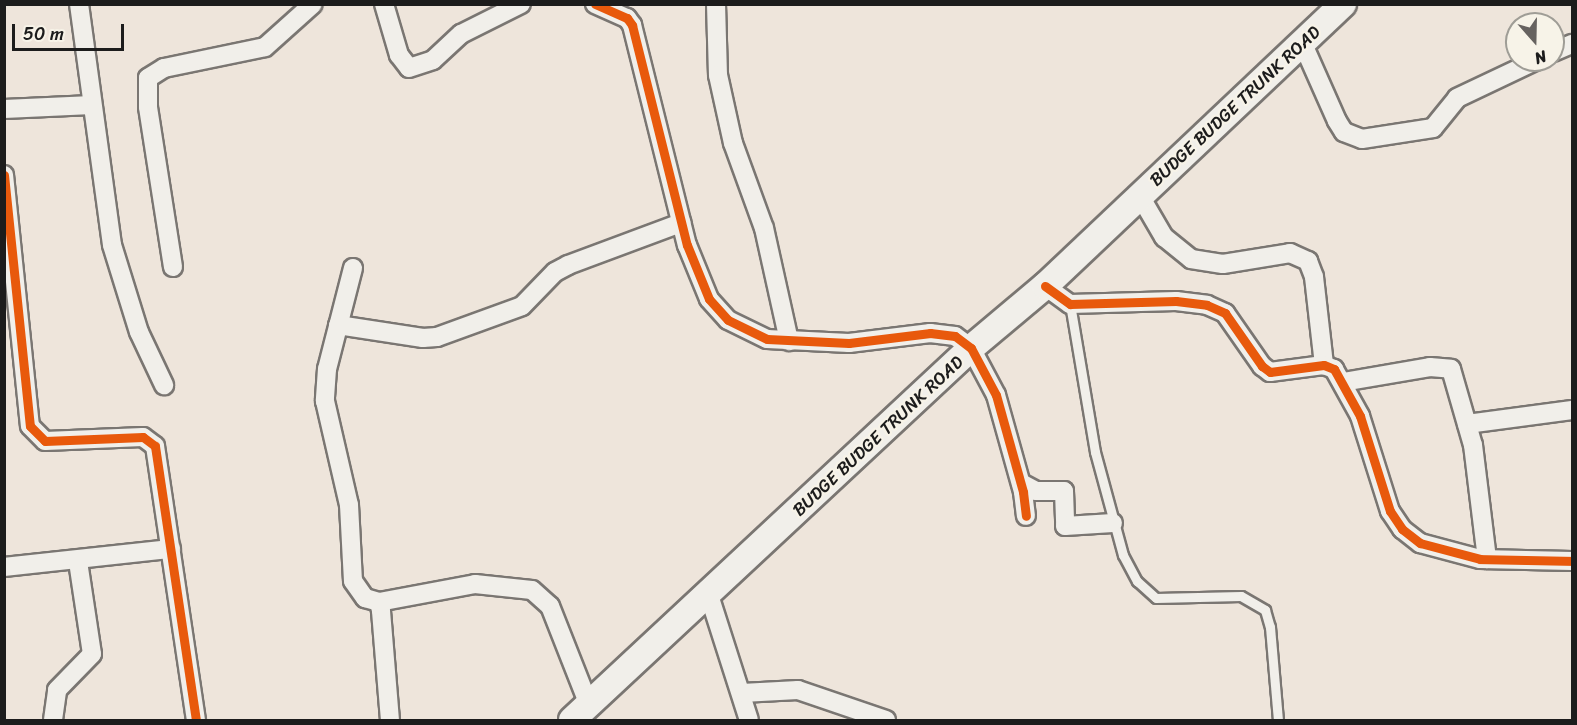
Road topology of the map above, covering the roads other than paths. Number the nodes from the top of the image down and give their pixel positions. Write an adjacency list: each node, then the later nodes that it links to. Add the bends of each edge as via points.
1 (79, 4): 10 (street)
2 (313, 4): 15 (street, via 265,47 164,68 148,78 151,130)
3 (384, 4): 4 (street, via 399,55 409,68 433,60 461,34)
4 (521, 4)
5 (595, 4): 14 (street, via 627,18 632,25)
6 (716, 4): 21 (street, via 718,75 733,143 776,275)
7 (1342, 4): 8 (main road, BUDGE BUDGE TRUNK ROAD)
8 (1302, 42): 9 (street, via 1337,122 1344,132 1362,139 1432,128 1457,98); 13 (main road, BUDGE BUDGE TRUNK ROAD)
9 (1512, 72)
10 (92, 105): 11 (street); 25 (street, via 114,254 139,332)
11 (4, 109)
12 (4, 175): 17 (street)
13 (1140, 196): 18 (main road, BUDGE BUDGE TRUNK ROAD); 23 (street, via 1164,237 1191,260 1223,264 1290,253 1308,261 1314,277)
14 (681, 223): 20 (street, via 568,265 555,272 522,306 437,337); 21 (street, via 709,299 722,313 767,339)
15 (173, 267)
16 (352, 268): 20 (street)
17 (9, 278): 31 (street, via 30,426 36,435 56,442 151,440)
18 (1045, 286): 19 (street); 22 (main road, BUDGE BUDGE TRUNK ROAD)
19 (1070, 304): 23 (street, via 1176,301 1208,305 1225,313 1270,372); 30 (lane, via 1095,452)
20 (338, 325): 37 (street, via 326,376 327,417 349,505 353,581 365,598)
21 (789, 341): 22 (street, via 849,343 930,333 955,336)
22 (971, 348): 28 (street, via 996,395); 36 (main road, BUDGE BUDGE TRUNK ROAD)
23 (1324, 364): 24 (street)
24 (1343, 382): 27 (street, via 1444,366 1454,376); 32 (street, via 1360,416 1390,511 1402,529 1420,543 1450,554)
25 (164, 385)
26 (1572, 410): 27 (street)
27 (1467, 424): 32 (street)
28 (1021, 483): 29 (street); 30 (street, via 1036,491 1064,491 1065,526)
29 (1026, 516)
30 (1113, 523): 45 (lane, via 1137,581 1156,598 1241,596 1265,610)
31 (171, 549): 33 (street); 41 (street)
32 (1487, 559): 34 (street)
33 (78, 561): 35 (street); 40 (street, via 92,654 57,690)
34 (1572, 561)
35 (4, 567)
36 (709, 595): 38 (street); 39 (main road, BUDGE BUDGE TRUNK ROAD)
37 (379, 602): 39 (street, via 474,584 532,590 550,606); 42 (street)
38 (742, 693): 43 (street); 44 (street, via 798,690)
39 (580, 713)
40 (53, 720)
41 (196, 720)
42 (390, 720)
43 (749, 720)
44 (886, 720)
45 (1278, 720)

